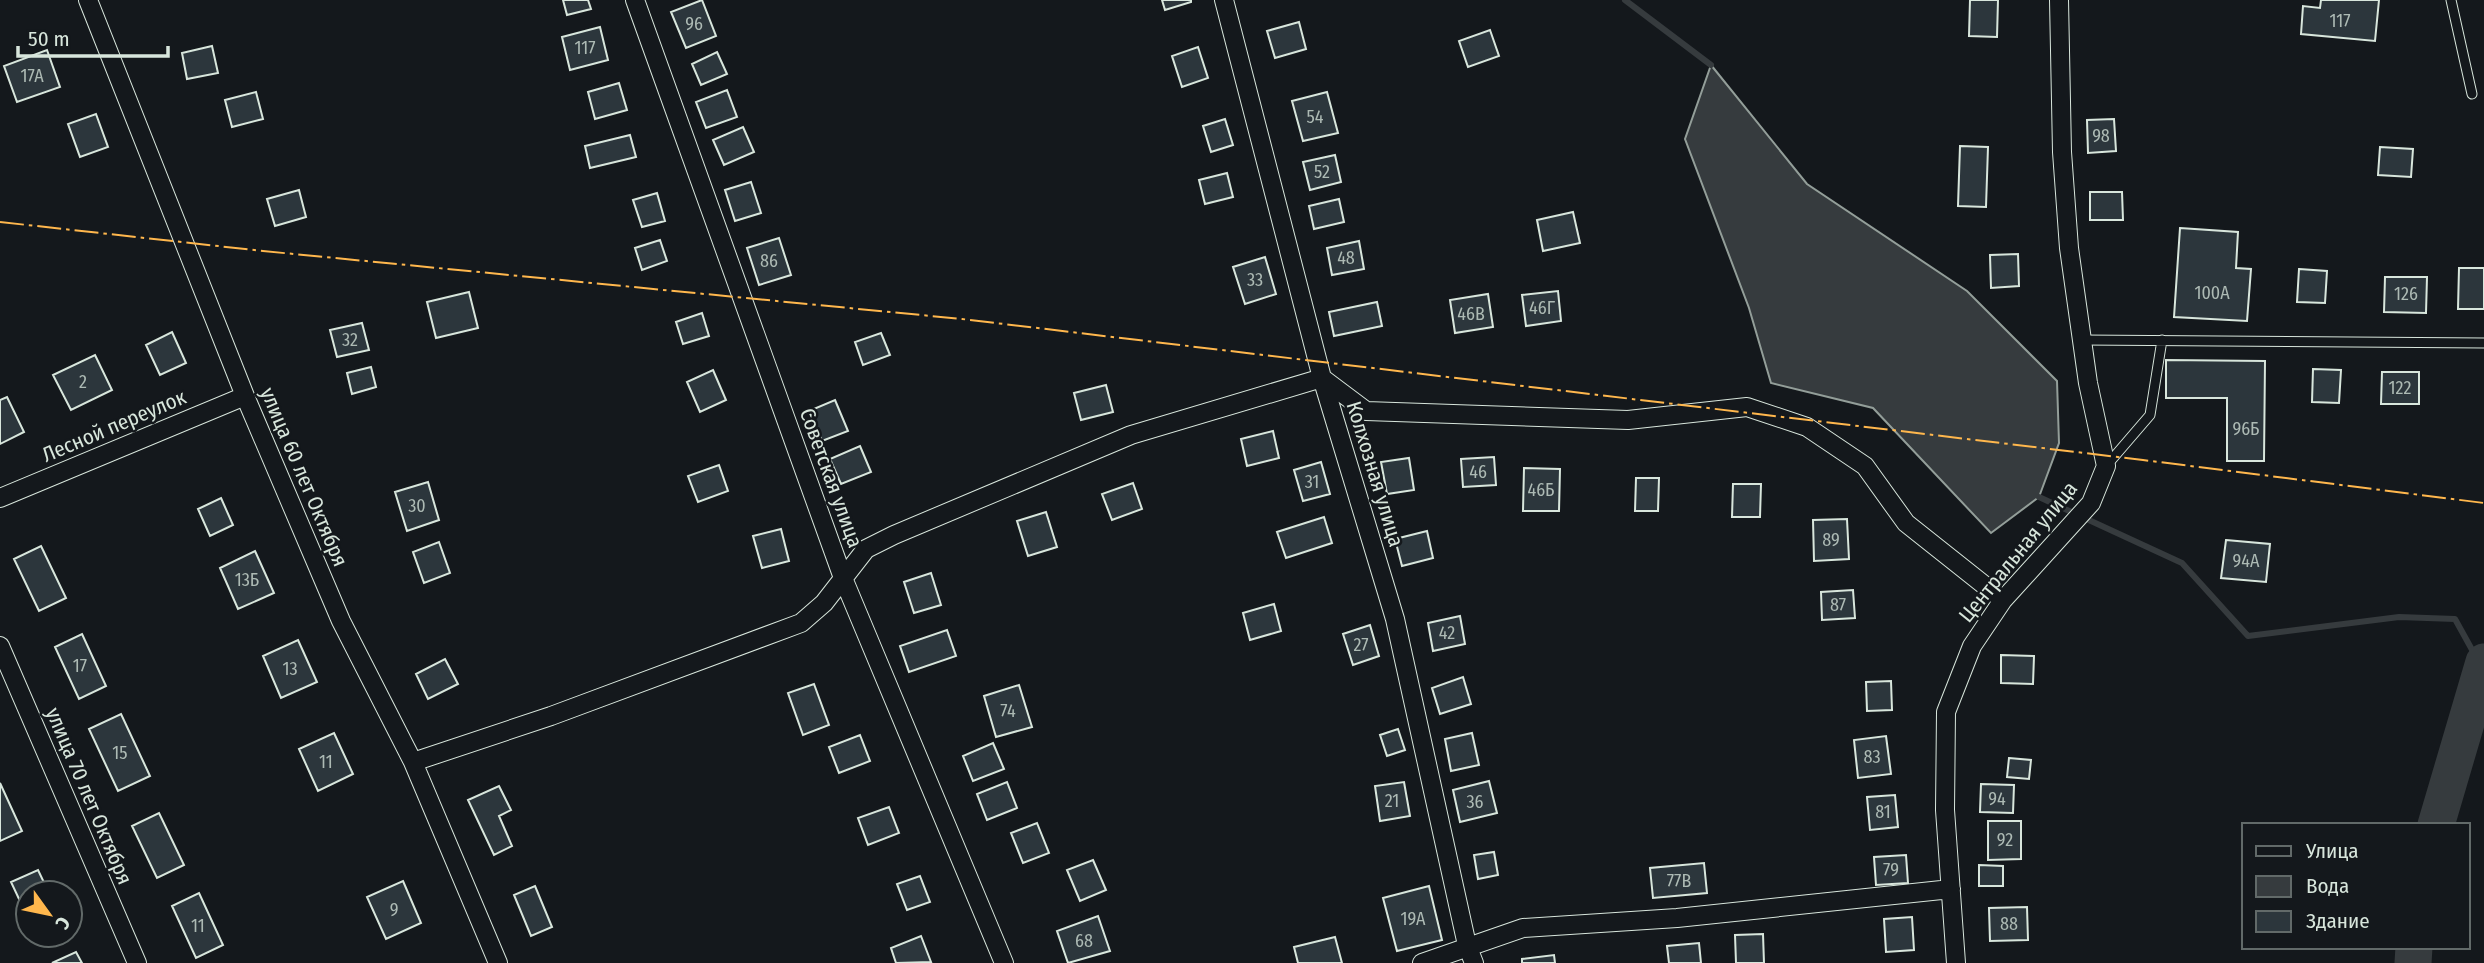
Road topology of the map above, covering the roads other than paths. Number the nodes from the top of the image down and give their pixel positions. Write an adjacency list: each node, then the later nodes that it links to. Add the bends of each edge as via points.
1 (88, 0): 11 (street, улица 60 лет Октября)
2 (635, 0): 14 (street, Советская улица)
3 (1224, 0): 10 (street, Колхозная улица)
4 (2059, 0): 7 (street, via 2068,248)
5 (2451, 0): 6 (lane)
6 (2472, 94)
7 (2082, 341): 8 (lane); 12 (street)
8 (2162, 341): 9 (lane); 12 (lane, via 2150,415)
9 (2484, 344)
10 (1322, 378): 14 (street, via 1131,435 866,549); 15 (street, via 1366,411 1628,421 1747,407 1807,427 1865,467 1906,523); 19 (street, Колхозная улица, via 1395,620)
11 (244, 396): 13 (street, Лесной переулок); 17 (street, улица 60 лет Октября, via 341,621)
12 (2106, 466): 15 (street, Центральная улица, via 2091,503)
13 (0, 498)
14 (843, 578): 17 (street, via 801,623); 22 (street, Советская улица)
15 (2003, 600): 18 (street, Центральная улица, via 1972,646 1946,712 1945,810)
16 (0, 646): 20 (street, улица 70 лет Октября)
17 (413, 762): 21 (street, улица 60 лет Октября)
18 (1951, 889): 19 (street, via 1677,918 1523,928); 25 (street, Центральная улица)
19 (1467, 945): 23 (street); 24 (street, Колхозная улица)
20 (137, 963)
21 (498, 963)
22 (1004, 963)
23 (1422, 963)
24 (1474, 963)
25 (1956, 963)

